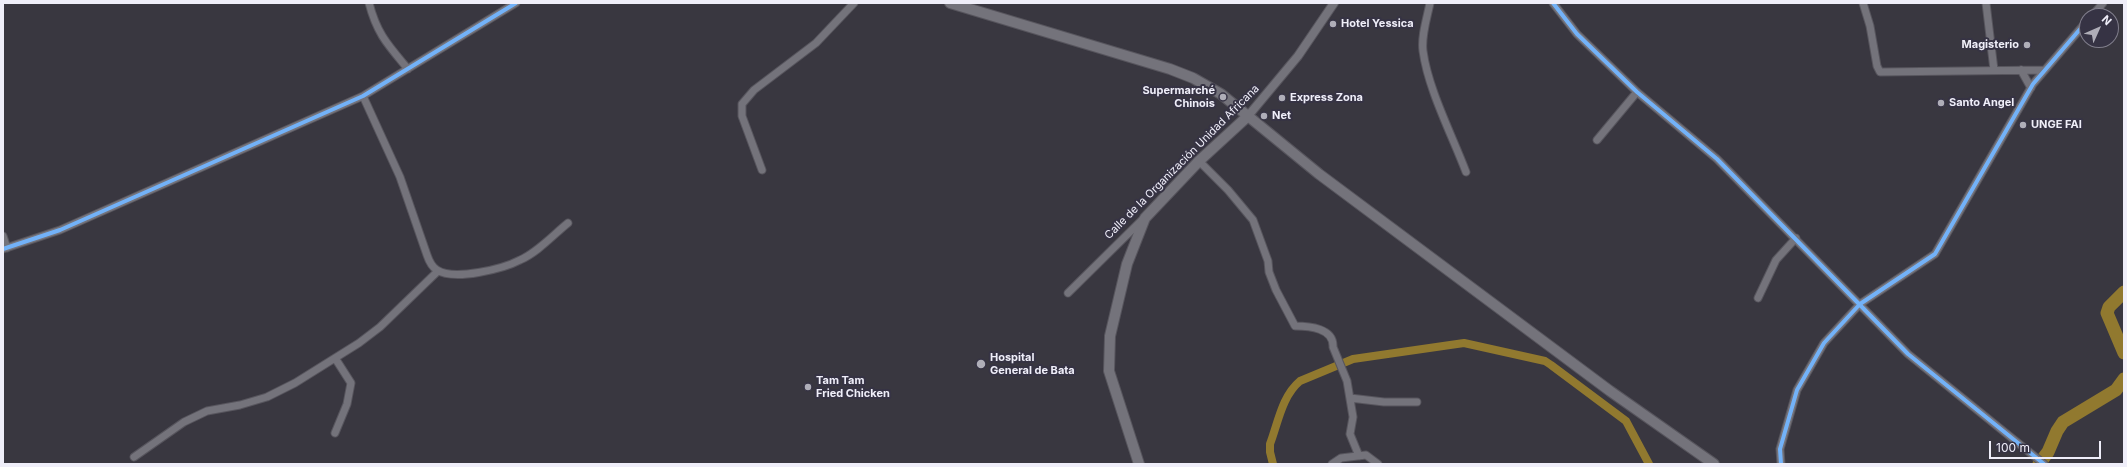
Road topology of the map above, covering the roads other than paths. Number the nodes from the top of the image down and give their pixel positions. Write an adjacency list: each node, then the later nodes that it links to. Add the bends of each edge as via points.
1 (368, 3): 11 (street, via 374,24)
2 (516, 3): 11 (street)
3 (854, 3): 21 (street, via 816,42 754,90 742,104 742,116)
4 (950, 3): 18 (main road, via 1176,70 1221,94)
5 (1334, 3): 18 (street, Calle de la Organización Unidad Africana, via 1298,56)
6 (1430, 3): 22 (street, via 1423,52 1433,88)
7 (1553, 3): 16 (street, via 1577,34)
8 (1863, 3): 12 (street, via 1880,72)
9 (1986, 3): 12 (street)
10 (2079, 30): 14 (street)
11 (408, 69): 17 (street)
12 (1994, 70): 13 (street)
13 (2021, 70): 14 (street); 15 (street)
14 (2044, 70): 15 (street)
15 (2031, 88): 31 (street, via 1994,148 1942,244 1934,254)
16 (1637, 92): 19 (street); 26 (street, via 1717,159)
17 (363, 96): 27 (street, via 60,230); 28 (street, via 400,177 426,255)
18 (1248, 116): 20 (main road, Calle de la Organización Unidad Africana); 41 (main road, via 1319,174 1545,344)
19 (1597, 140)
20 (1199, 161): 23 (main road, Calle de la Organización Unidad Africana); 33 (street, via 1253,220 1276,290 1295,326 1310,326 1328,334 1334,342 1336,354 1345,373)
21 (762, 170)
22 (1466, 172)
23 (1145, 218): 29 (street, Calle de la Organización Unidad Africana); 38 (main road, via 1126,264 1108,356 1113,386)
24 (568, 223): 28 (street, via 522,260 508,266 490,272)
25 (3, 236): 27 (street)
26 (1796, 238): 30 (street, via 1776,260); 31 (street)
27 (5, 248)
28 (438, 271): 32 (street, via 380,327)
29 (1068, 293)
30 (1758, 298)
31 (1860, 304): 42 (street, via 1824,343 1797,390 1780,449); 43 (street, via 1908,354)
32 (335, 358): 35 (street, via 352,383 347,404); 37 (street, via 295,383 267,396 240,405 207,411 184,422)
33 (1350, 398): 34 (street); 36 (street, via 1353,417 1350,434)
34 (1417, 402)
35 (335, 433)
36 (1359, 456): 39 (street, via 1341,458); 40 (street, via 1366,455)
37 (134, 457)
38 (1139, 464)
39 (1332, 464)
40 (1378, 464)
41 (1714, 464)
42 (1781, 464)
43 (2044, 464)

